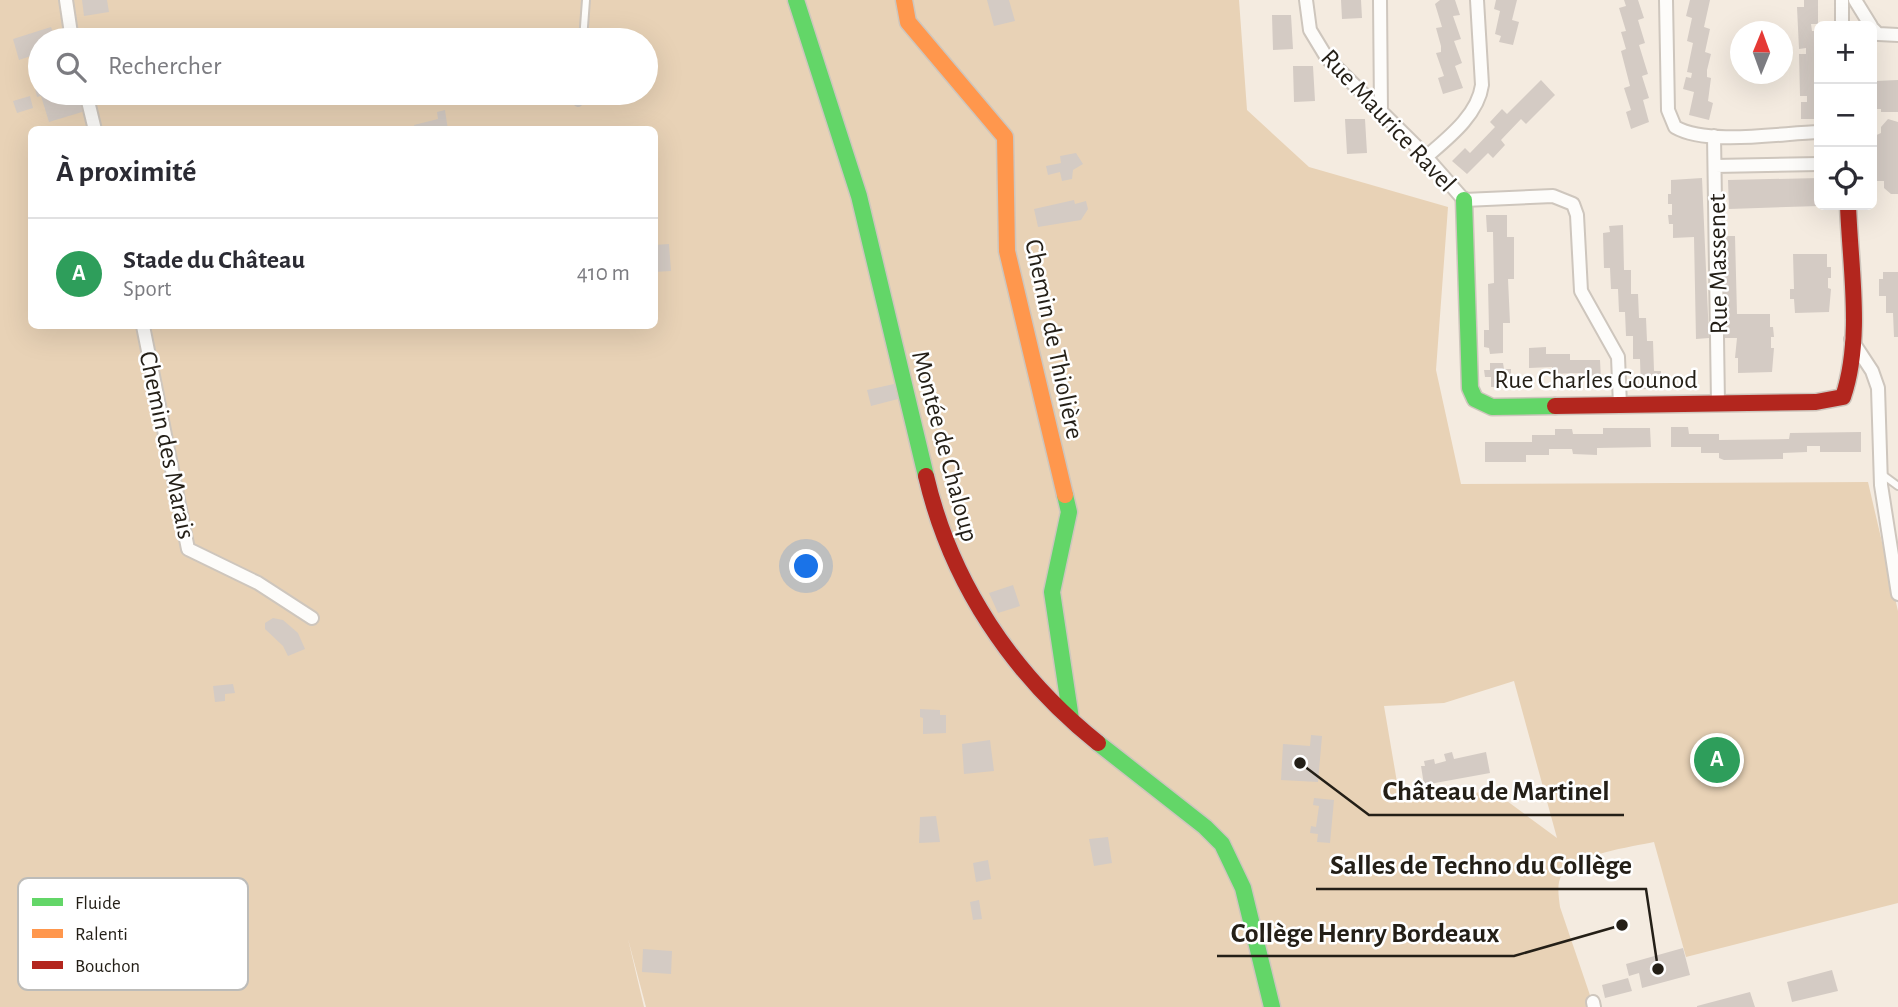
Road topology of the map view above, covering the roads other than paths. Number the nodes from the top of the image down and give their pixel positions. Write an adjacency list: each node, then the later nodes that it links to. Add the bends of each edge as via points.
1 (66, 0): 13 (street)
2 (586, 0): 14 (lane)
3 (796, 0): 35 (street, Montée de Chaloup, via 859,196 947,549 1005,650)
4 (904, 0): 35 (street, Chemin de Thiolière, via 908,22 1005,137 1007,251 1069,512 1052,592)
5 (1306, 0): 18 (street, Rue Maurice Ravel, via 1310,30 1318,44)
6 (1380, 0): 18 (street)
7 (1477, 0): 22 (street, via 1480,97)
8 (1666, 0): 21 (street, via 1671,122 1683,132)
9 (1842, 0): 11 (street)
10 (1855, 0): 12 (street)
11 (1842, 21)
12 (1867, 21)
13 (70, 28)
14 (584, 28)
15 (1877, 32): 16 (street)
16 (1898, 35)
17 (89, 105): 19 (street)
18 (1381, 111): 22 (street, Rue Maurice Ravel)
19 (95, 126)
20 (1814, 132): 21 (street)
21 (1714, 136): 24 (street, Rue Massenet)
22 (1426, 157): 25 (street, Rue Maurice Ravel)
23 (1814, 164): 24 (street, Rue Massenet)
24 (1715, 166): 29 (street, Rue Massenet)
25 (1464, 200): 30 (street, via 1553,196 1573,204 1581,291 1618,357); 30 (street, Rue Charles Gounod, via 1470,388 1475,399 1492,407)
26 (1849, 210): 28 (street)
27 (144, 329): 34 (street, Chemin des Marais, via 188,549 258,583)
28 (1851, 339): 29 (street, Rue Charles Gounod, via 1849,387 1843,397); 31 (street, via 1878,388)
29 (1718, 403): 30 (street, Rue Charles Gounod)
30 (1620, 405)
31 (1881, 474): 32 (lane); 33 (street)
32 (1898, 486)
33 (1898, 594)
34 (312, 618)
35 (1071, 719): 36 (street, Montée de Chaloup, via 1222,844 1243,888)
36 (1272, 1007)

